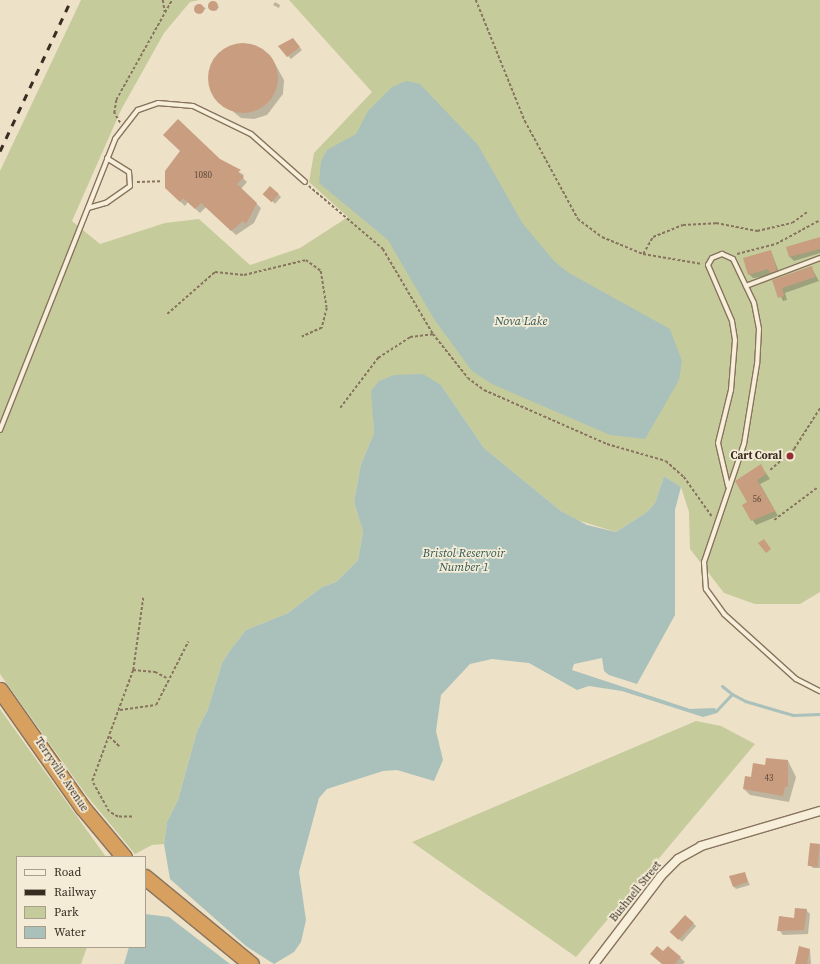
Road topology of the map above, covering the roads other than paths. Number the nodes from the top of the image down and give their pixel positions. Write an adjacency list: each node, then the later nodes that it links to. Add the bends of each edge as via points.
1 (107, 158): 2 (lane, via 122,126 138,110 149,105 170,103 193,106 251,134); 3 (lane); 3 (lane, via 126,169 131,182 117,197)
2 (305, 182)
3 (88, 208): 6 (lane)
4 (820, 258): 5 (lane)
5 (746, 286): 7 (lane, via 759,329 757,364 744,444); 7 (lane, via 730,257 716,256 708,265 732,321 735,340 735,369 718,443)
6 (0, 430)
7 (728, 486): 9 (lane, via 704,562 706,588 712,600 796,679)
8 (0, 690): 11 (highway, Terryville Avenue, via 83,808)
9 (820, 691)
10 (820, 812): 14 (street, Bushnell Street, via 701,846 678,859 661,876)
11 (123, 856)
12 (146, 878): 13 (highway)
13 (251, 964)
14 (594, 964)

